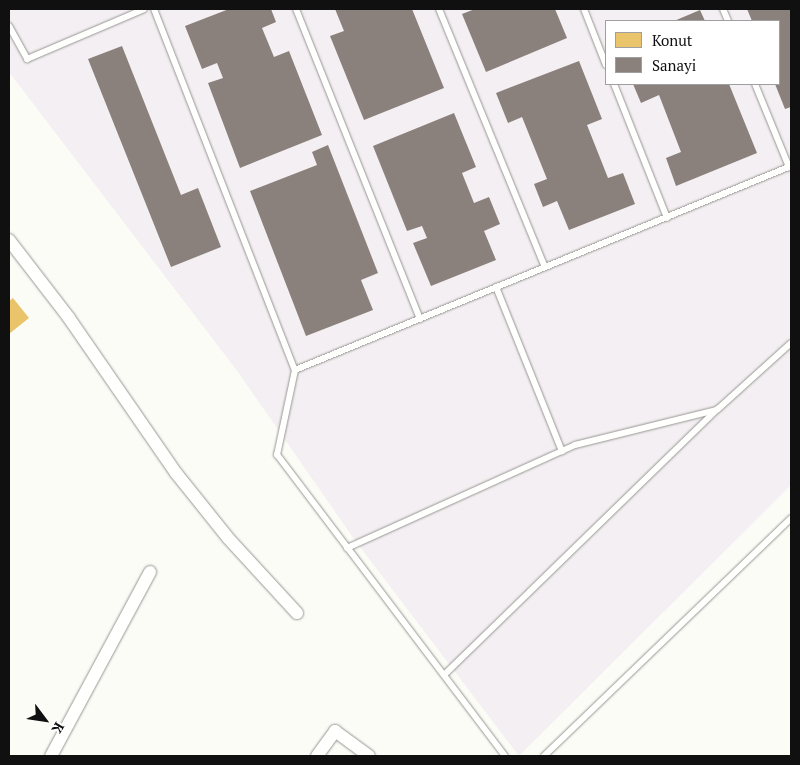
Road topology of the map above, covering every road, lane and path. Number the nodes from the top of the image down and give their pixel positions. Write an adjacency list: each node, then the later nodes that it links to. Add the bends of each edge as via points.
1 (144, 9): 6 (lane, via 27,58)
2 (154, 9): 17 (lane)
3 (296, 9): 15 (lane)
4 (439, 9): 13 (lane)
5 (584, 9): 7 (lane)
6 (9, 26)
7 (605, 62)
8 (614, 85): 11 (lane)
9 (755, 85): 10 (lane)
10 (790, 166): 11 (lane)
11 (668, 218): 13 (lane)
12 (9, 240): 23 (street, via 69,318 176,473 228,538)
13 (545, 267): 14 (lane)
14 (496, 287): 15 (lane); 19 (lane)
15 (420, 319): 17 (lane)
16 (791, 343): 18 (lane)
17 (295, 370): 21 (lane, via 277,455)
18 (718, 409): 19 (lane); 24 (lane)
19 (562, 451): 21 (lane)
20 (791, 518): 29 (lane)
21 (347, 548): 24 (lane)
22 (150, 572): 25 (street)
23 (297, 613)
24 (444, 675): 28 (lane)
25 (51, 756)
26 (317, 756): 27 (street, via 335,730)
27 (369, 756)
28 (505, 756)
29 (544, 756)

